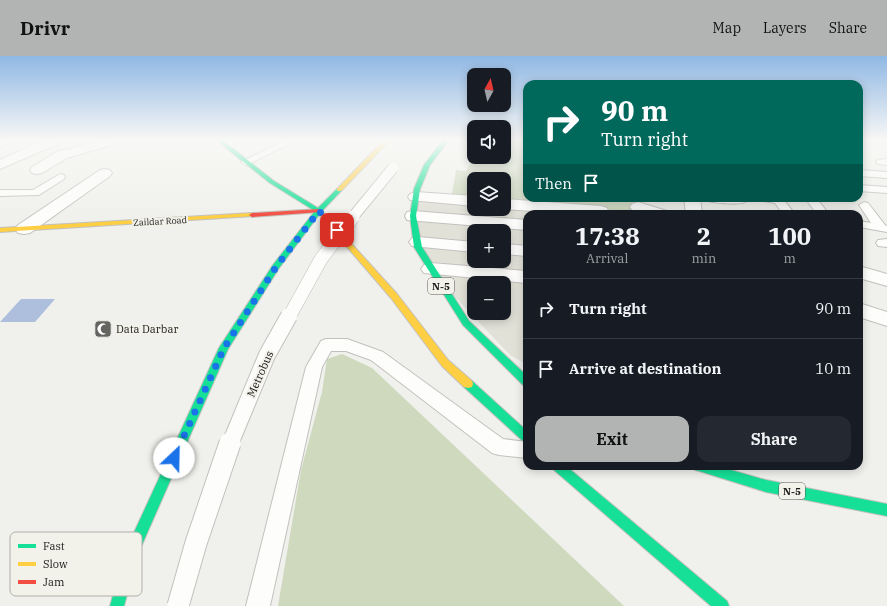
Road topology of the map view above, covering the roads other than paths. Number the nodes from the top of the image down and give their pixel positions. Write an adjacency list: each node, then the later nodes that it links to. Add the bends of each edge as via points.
1 (10, 166): 7 (street)
2 (44, 166): 7 (street)
3 (251, 166): 26 (main road)
4 (362, 166): 26 (main road)
5 (428, 166): 15 (main road, N-5)
6 (393, 168): 52 (lane, Metrobus, bridge, via 321,258 267,355 232,437 196,543)
7 (37, 170): 10 (street)
8 (105, 173): 31 (street)
9 (863, 173): 11 (lane)
10 (56, 174): 14 (lane, via 35,193)
11 (887, 175)
12 (863, 188): 13 (lane)
13 (887, 190)
14 (0, 193)
15 (416, 197): 16 (street); 27 (main road, N-5)
16 (467, 201)
17 (780, 202): 24 (lane)
18 (813, 202): 25 (lane)
19 (864, 205): 30 (lane)
20 (511, 206): 22 (street)
21 (640, 206): 23 (street)
22 (531, 210)
23 (650, 210)
24 (786, 210)
25 (820, 210)
26 (319, 211): 31 (main road, Zaildar Road); 44 (main road, via 394,296 445,363); 49 (main road, via 276,267 224,348)
27 (413, 216): 28 (street); 33 (main road, N-5)
28 (523, 225)
29 (863, 225): 30 (lane)
30 (884, 228)
31 (24, 229): 32 (main road, Zaildar Road)
32 (0, 230)
33 (418, 242): 34 (street); 37 (main road, N-5, via 418,247)
34 (467, 246)
35 (511, 250): 36 (street)
36 (523, 251)
37 (431, 269): 39 (street); 43 (main road, N-5, via 466,324)
38 (863, 273): 40 (street)
39 (523, 277)
40 (887, 280)
41 (863, 311): 42 (street)
42 (887, 319)
43 (523, 378)
44 (523, 434)
45 (523, 450): 53 (lane, via 499,447 377,356 347,345 326,345 314,367)
46 (563, 470): 54 (main road)
47 (712, 470): 48 (main road, N-5, via 766,486)
48 (887, 510)
49 (140, 532)
50 (120, 596): 51 (main road)
51 (117, 606)
52 (178, 606)
53 (258, 606)
54 (722, 606)

